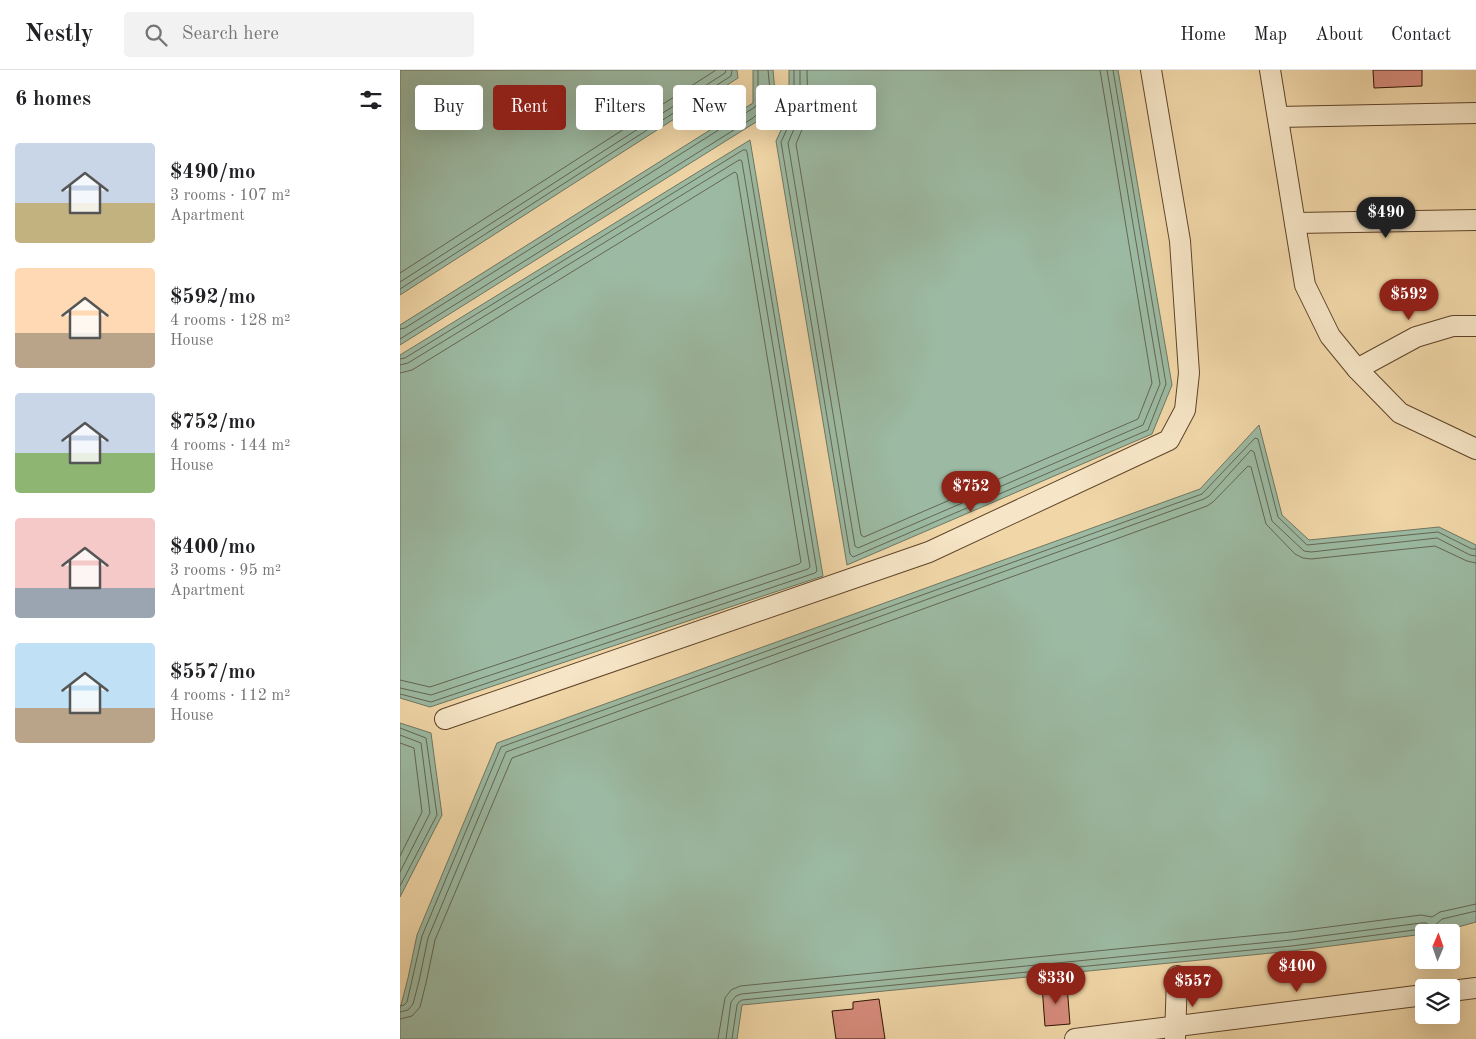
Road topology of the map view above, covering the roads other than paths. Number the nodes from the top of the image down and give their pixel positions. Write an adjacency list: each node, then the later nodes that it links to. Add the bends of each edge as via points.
1 (1152, 70): 10 (street, via 1180,241 1189,373 1185,410 1169,440 929,552)
2 (1270, 70): 4 (street)
3 (1476, 113): 4 (street)
4 (1278, 117): 6 (street)
5 (1476, 220): 6 (street)
6 (1296, 223): 8 (street, via 1305,285 1330,336)
7 (1476, 326): 8 (street, via 1453,326 1416,337)
8 (1357, 370): 9 (street, via 1400,413)
9 (1476, 450)
10 (445, 719)
11 (1177, 976): 15 (street)
12 (1476, 988): 13 (street)
13 (1460, 990)
14 (1415, 996): 15 (street)
15 (1175, 1032): 16 (street)
16 (1075, 1039)

